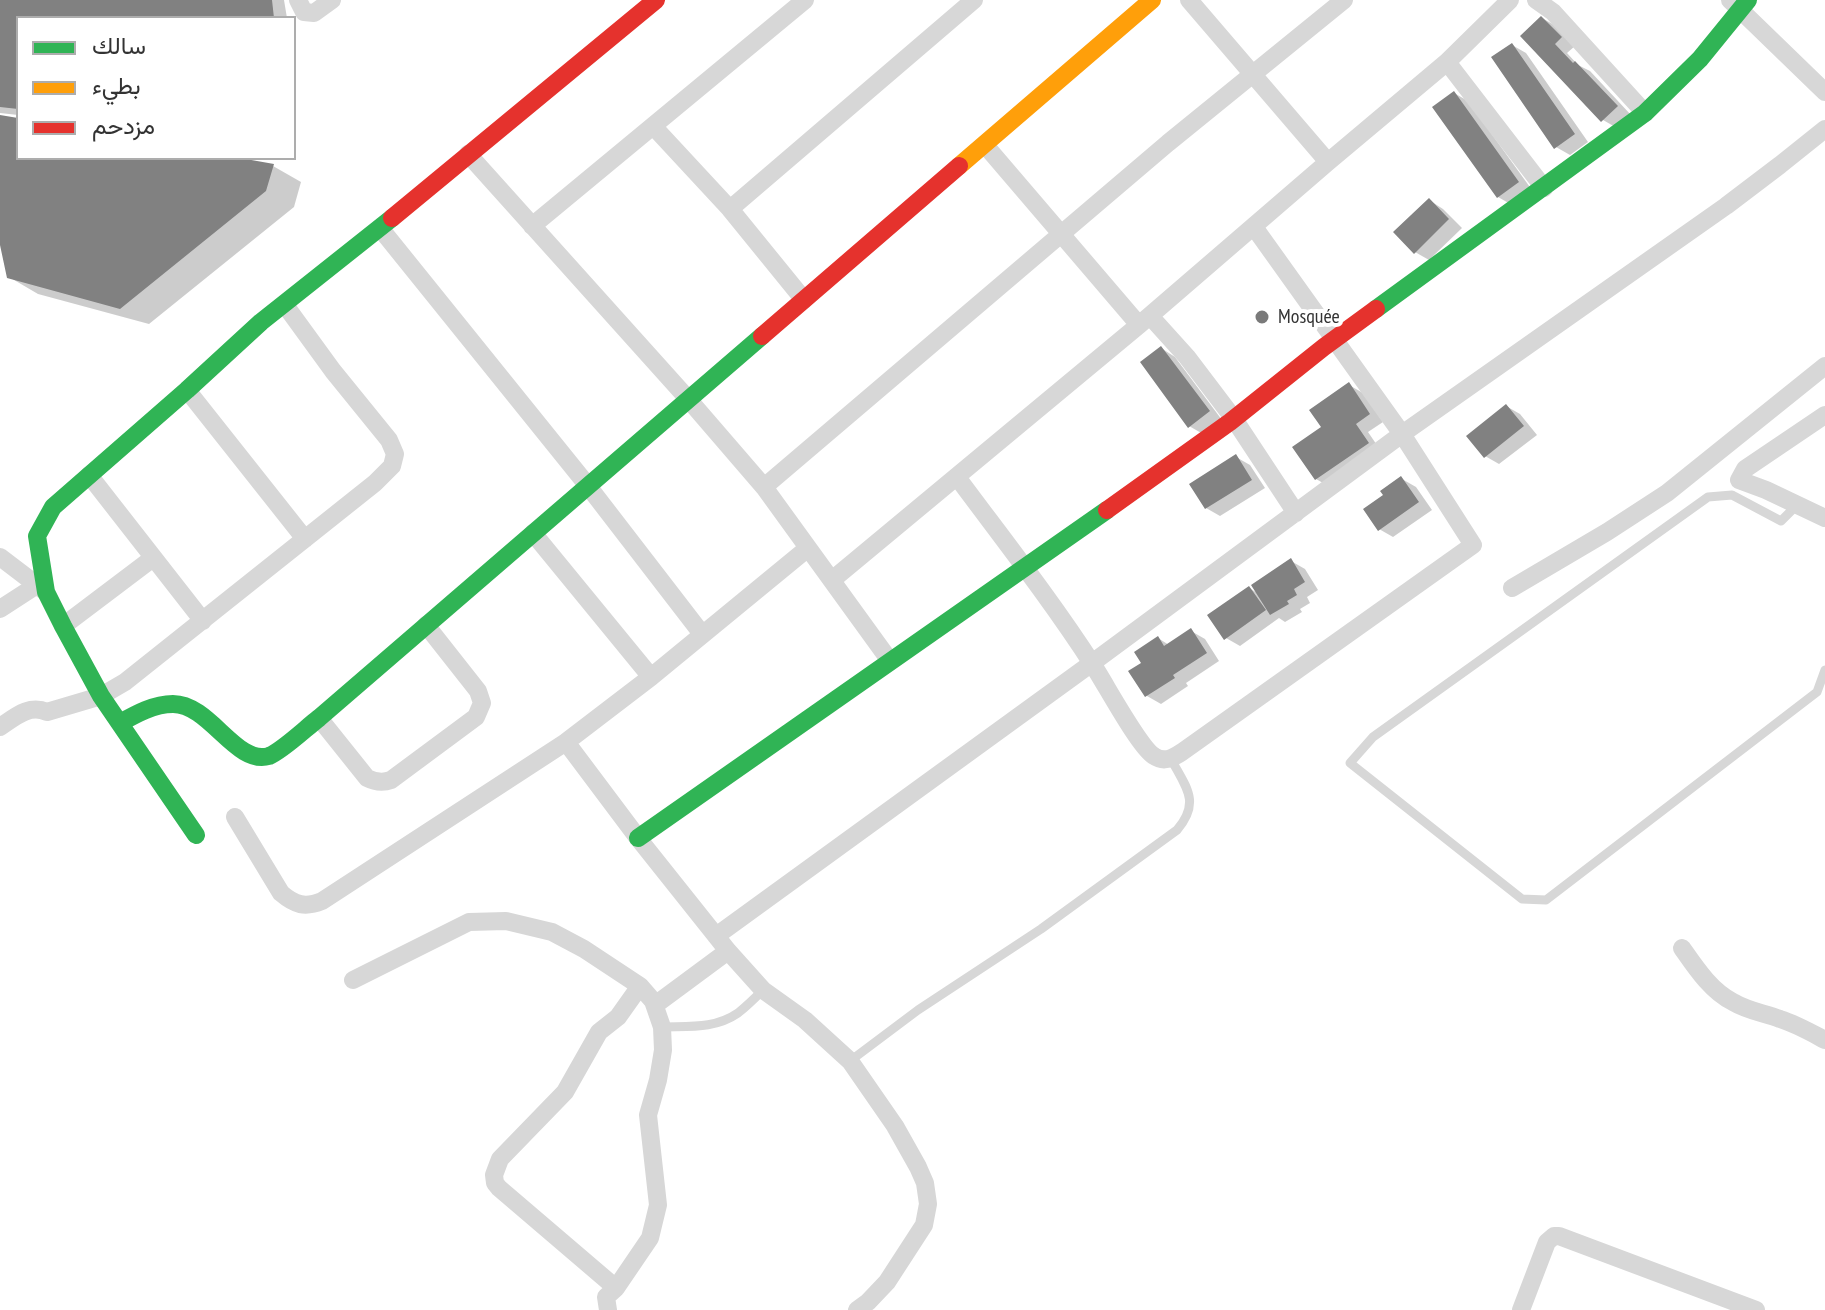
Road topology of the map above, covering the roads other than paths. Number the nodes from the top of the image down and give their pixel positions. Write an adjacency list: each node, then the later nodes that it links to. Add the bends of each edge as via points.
1 (298, 0): 2 (street, via 304,12 314,13)
2 (332, 0)
3 (656, 0): 19 (street)
4 (805, 0): 16 (street)
5 (974, 0): 22 (street)
6 (1152, 0): 18 (street)
7 (1189, 0): 13 (street)
8 (1344, 0): 13 (street)
9 (1510, 0): 12 (street)
10 (1536, 0): 15 (street)
11 (1739, 4): 14 (street); 15 (street, via 1700,59)
12 (1447, 62): 20 (street); 21 (street)
13 (1253, 74): 20 (street); 26 (street)
14 (1825, 92)
15 (1645, 113): 21 (street)
16 (653, 126): 22 (street); 23 (street)
17 (1825, 129): 36 (street, via 1726,206)
18 (985, 145): 26 (street); 27 (street)
19 (468, 154): 23 (street); 25 (street)
20 (1328, 162): 24 (street)
21 (1544, 188): 30 (street)
22 (730, 209): 27 (street)
23 (532, 226): 33 (street)
24 (1254, 227): 29 (street); 30 (street)
25 (380, 228): 28 (street); 39 (street)
26 (1061, 234): 29 (street); 40 (street)
27 (804, 300): 33 (street)
28 (285, 305): 32 (street); 45 (street, via 395,454 392,466 375,483)
29 (1144, 320): 35 (street, via 1187,357); 38 (street)
30 (1335, 339): 35 (street); 36 (street)
31 (1825, 366): 52 (street, via 1667,493)
32 (187, 390): 37 (street); 45 (street)
33 (689, 400): 39 (street); 40 (street)
34 (1825, 415): 41 (street, via 1745,469 1739,480)
35 (1234, 419): 42 (street); 49 (street)
36 (1402, 434): 42 (street); 67 (street, via 1473,545)
37 (89, 475): 48 (street); 51 (street, via 53,507 37,536)
38 (957, 477): 49 (street); 50 (street)
39 (588, 486): 44 (street); 57 (street)
40 (764, 487): 46 (street)
41 (1797, 505): 43 (street); 60 (lane, via 1781,521 1732,495 1708,497 1373,737 1350,763 1522,899 1546,900 1817,692)
42 (1296, 513): 59 (street)
43 (1825, 518)
44 (533, 533): 55 (street); 61 (street)
45 (305, 539): 54 (street)
46 (808, 548): 50 (street); 57 (street)
47 (0, 557): 51 (street)
48 (153, 558): 54 (street); 56 (street)
49 (1026, 568): 58 (street); 59 (street)
50 (832, 580): 58 (street)
51 (41, 588): 53 (street); 56 (street)
52 (1512, 588)
53 (0, 609)
54 (203, 621): 62 (street)
55 (426, 625): 63 (street); 63 (street, via 478,691 482,703 476,717 386,782 367,778)
56 (63, 626): 62 (street)
57 (702, 634): 61 (street)
58 (890, 661): 70 (street)
59 (1092, 663): 67 (street, via 1152,756); 71 (street)
60 (1825, 670)
61 (651, 677): 66 (street)
62 (101, 696): 64 (street); 65 (street, via 47,712 29,709)
63 (319, 718): 64 (street, via 268,756 243,751 204,714 186,705 163,704)
64 (120, 723): 69 (street)
65 (0, 727)
66 (566, 742): 68 (street, via 315,904 299,905 281,893); 70 (street)
67 (1171, 759): 80 (lane, via 1191,806 1177,830)
68 (235, 817)
69 (196, 835)
70 (638, 838): 71 (street)
71 (716, 936): 73 (street)
72 (1682, 948): 79 (street, via 1730,1001)
73 (728, 951): 76 (street); 77 (street)
74 (353, 980): 75 (street, via 469,922 506,921 552,932)
75 (640, 986): 77 (street); 81 (street, via 618,1017 599,1032 565,1092 500,1159 494,1175 499,1188)
76 (763, 990): 78 (lane, via 719,1022); 80 (street)
77 (655, 1005): 78 (street)
78 (662, 1027): 81 (street, via 663,1050 648,1115 658,1205 650,1238)
79 (1825, 1040)
80 (850, 1061): 84 (street, via 918,1167 928,1204 911,1248 887,1282)
81 (616, 1288): 83 (street, via 606,1297)
82 (1751, 1309): 85 (street, via 1554,1236)
83 (608, 1310)
84 (857, 1310)
85 (1521, 1310)

